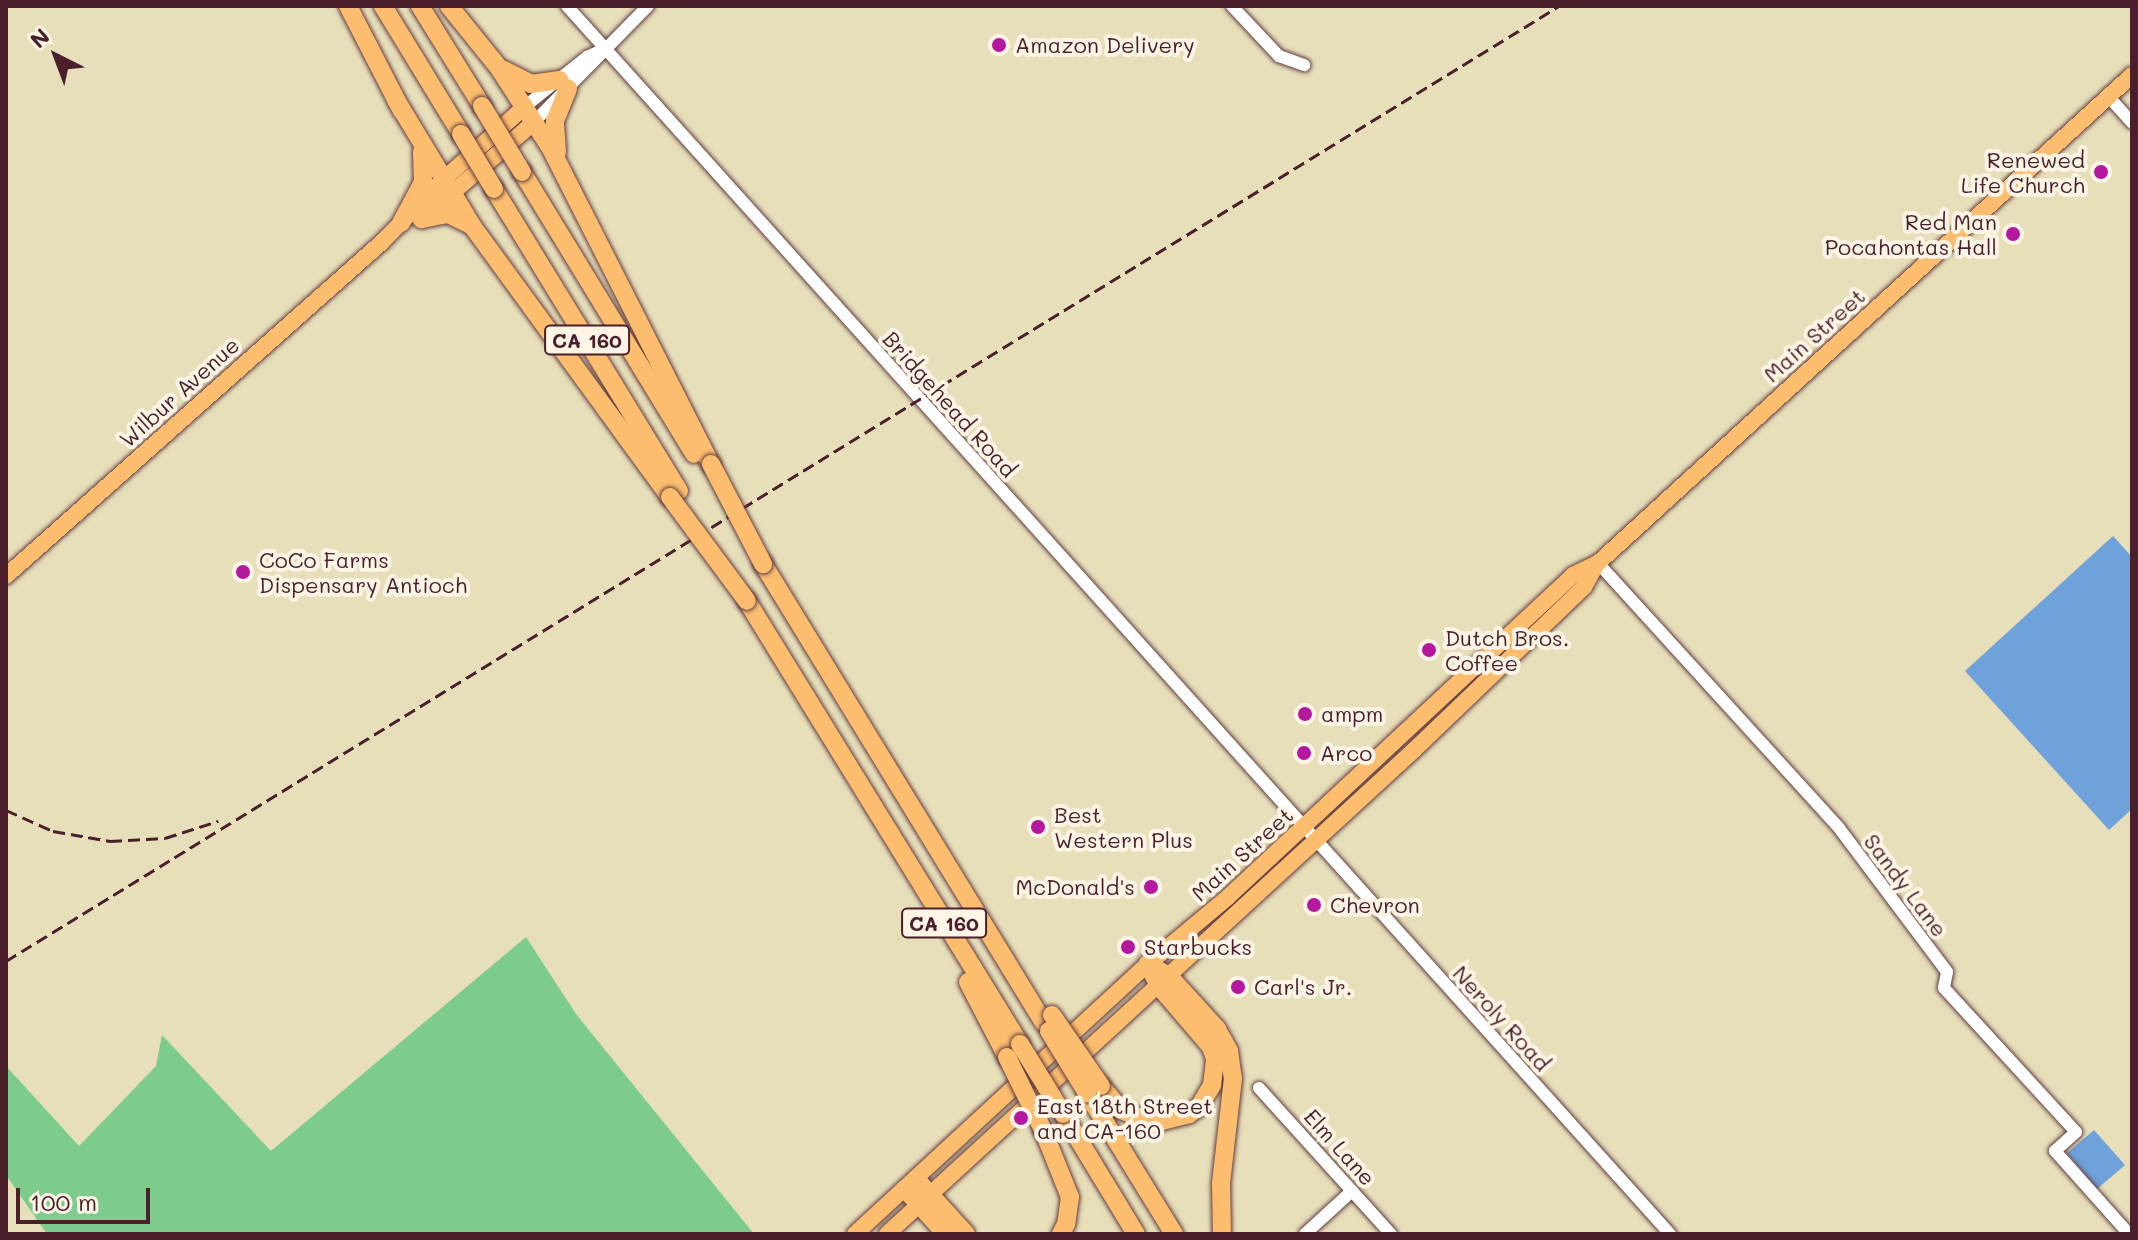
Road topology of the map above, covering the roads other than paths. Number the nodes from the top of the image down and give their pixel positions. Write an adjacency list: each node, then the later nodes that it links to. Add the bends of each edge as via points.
1 (348, 6): 14 (highway)
2 (383, 6): 24 (highway, CA 160, bridge)
3 (420, 6): 23 (highway, CA 160, bridge)
4 (449, 6): 9 (highway)
5 (567, 6): 8 (street, Bridgehead Road)
6 (648, 6): 8 (street, Wilbur Avenue)
7 (1232, 6): 10 (street, via 1279,56)
8 (605, 48): 12 (street, Wilbur Avenue); 27 (street, Bridgehead Road)
9 (490, 56): 12 (highway, via 521,81); 15 (highway)
10 (1304, 65)
11 (2132, 75): 13 (main road, Main Street)
12 (564, 84): 15 (street, Wilbur Avenue); 17 (highway, via 554,131)
13 (2108, 96): 16 (street); 25 (main road, Main Street)
14 (396, 100): 18 (highway); 20 (highway, via 421,150 425,171)
15 (528, 116): 17 (highway); 18 (main road, Wilbur Avenue)
16 (2132, 123)
17 (561, 167): 23 (highway)
18 (450, 185): 19 (main road, Wilbur Avenue); 20 (main road, Wilbur Avenue); 21 (highway)
19 (422, 219): 21 (highway, via 448,214); 22 (main road, Wilbur Avenue)
20 (401, 223): 22 (main road, Wilbur Avenue)
21 (473, 227): 24 (highway)
22 (381, 243): 26 (main road, Wilbur Avenue)
23 (708, 469): 33 (highway, CA 160, bridge, via 925,829)
24 (674, 494): 31 (highway, CA 160, bridge, via 747,601)
25 (1598, 563): 27 (main road, Main Street, via 1573,575); 28 (main road, Main Street, via 1584,587); 48 (street, Sandy Lane, via 1839,828 1947,972 1944,988 2076,1132 2055,1151)
26 (6, 576)
27 (1303, 828): 28 (street, Neroly Road); 29 (main road, Main Street)
28 (1316, 842): 30 (main road, Main Street); 47 (street, Neroly Road)
29 (1148, 964): 30 (highway); 34 (main road, Main Street)
30 (1164, 981): 33 (highway, via 1211,1047 1215,1072 1206,1097 1189,1114 1154,1123 1121,1110); 36 (main road, Main Street); 44 (highway, via 1217,1029 1232,1065)
31 (1014, 1051): 41 (highway, bridge, via 1070,1197); 42 (highway, CA 160, bridge, via 1063,1114)
32 (1259, 1088): 35 (street, Elm Lane)
33 (1094, 1089): 43 (highway, CA 160)
34 (910, 1184): 36 (highway); 37 (main road, Main Street)
35 (1352, 1191): 45 (street); 46 (street, Elm Lane)
36 (925, 1199): 38 (main road, Main Street); 39 (highway); 40 (highway)
37 (855, 1234)
38 (887, 1234)
39 (946, 1234)
40 (966, 1234)
41 (1061, 1234)
42 (1136, 1234)
43 (1174, 1234)
44 (1222, 1234)
45 (1306, 1234)
46 (1391, 1234)
47 (1670, 1234)
48 (2129, 1234)

